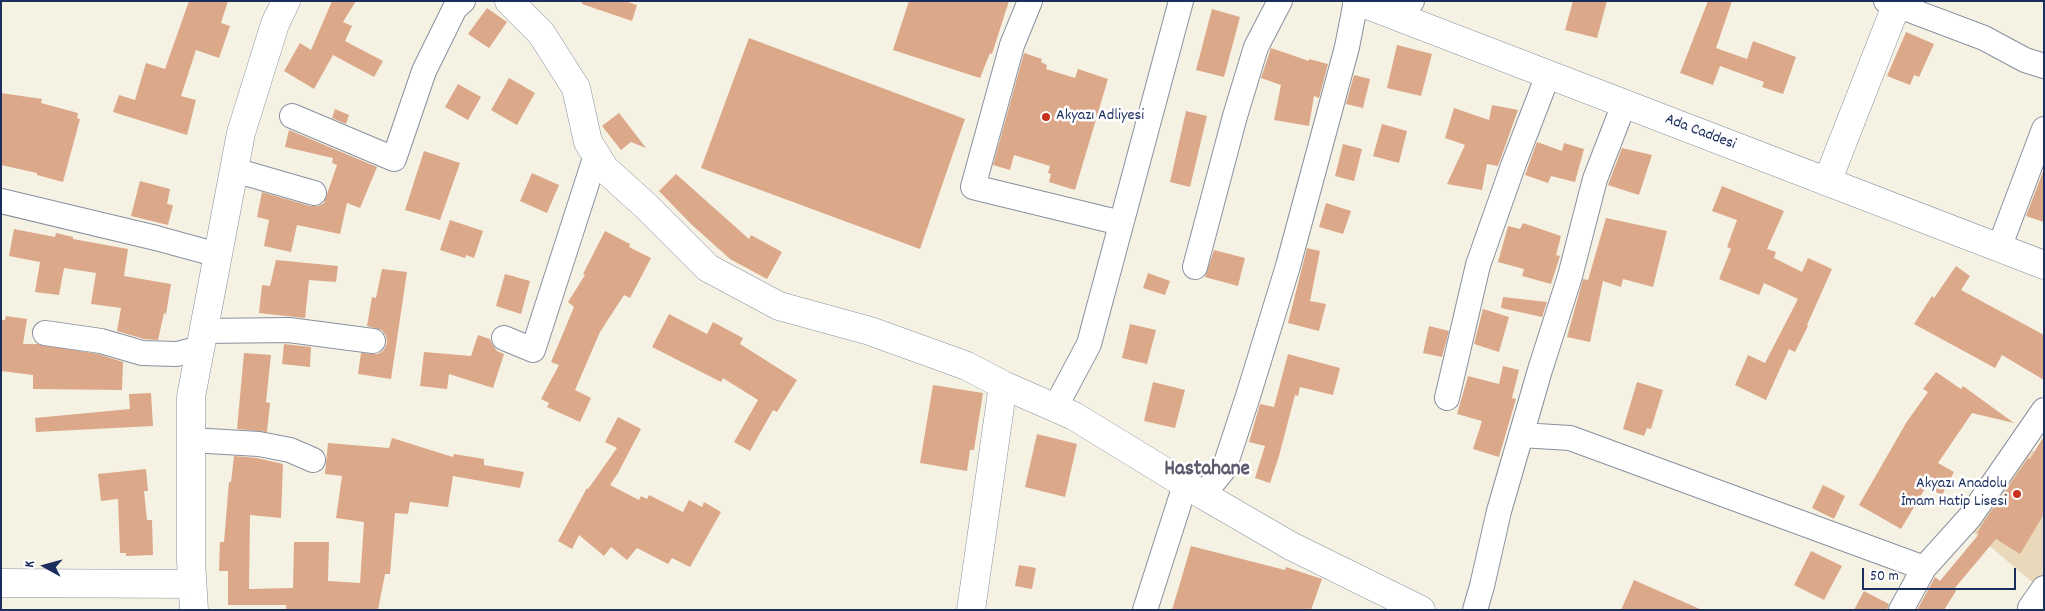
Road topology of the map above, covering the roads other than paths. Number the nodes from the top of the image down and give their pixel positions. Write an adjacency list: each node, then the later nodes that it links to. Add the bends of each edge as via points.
1 (286, 1): 16 (street, via 275,24 244,124)
2 (463, 1): 13 (street, via 455,8 424,71 394,160)
3 (509, 1): 15 (street, via 541,33 576,88 588,142)
4 (1030, 1): 20 (street, via 1012,45 973,187)
5 (1181, 1): 20 (street)
6 (1280, 1): 24 (street, via 1256,47)
7 (1356, 1): 9 (street, Ada Caddesi); 36 (street, via 1347,47 1290,257 1224,469)
8 (1893, 2): 10 (street); 17 (street)
9 (1406, 10): 11 (street, Ada Caddesi)
10 (2044, 66)
11 (1548, 75): 12 (street, Ada Caddesi); 30 (street, via 1478,265)
12 (1624, 104): 17 (street, Ada Caddesi); 33 (street, via 1595,179 1570,276)
13 (292, 116)
14 (2044, 129): 21 (street)
15 (596, 155): 26 (street, via 533,350); 29 (street, via 604,169 708,268 780,306 870,331 967,366)
16 (234, 170): 18 (street); 22 (street)
17 (1827, 182): 21 (street, Ada Caddesi)
18 (314, 192)
19 (1, 201): 22 (street)
20 (1121, 223): 31 (street, via 1088,344)
21 (1999, 248): 23 (street, Ada Caddesi)
22 (218, 255): 27 (street)
23 (2044, 265)
24 (1195, 268)
25 (45, 333): 27 (street, via 101,341 142,354 177,354)
26 (504, 338)
27 (202, 340): 28 (street, via 289,330); 34 (street, via 191,397)
28 (373, 341)
29 (1004, 385): 31 (street); 42 (street)
30 (1447, 398)
31 (1055, 408): 36 (street, via 1074,416)
32 (2044, 410): 37 (street, via 1970,517)
33 (1521, 435): 37 (street, via 1570,438); 45 (street)
34 (191, 440): 35 (street, via 259,444 290,450); 40 (street)
35 (313, 460)
36 (1194, 490): 43 (street); 44 (street, via 1291,546)
37 (1924, 568): 46 (street)
38 (1, 584): 40 (street)
39 (2044, 588): 41 (street)
40 (193, 597)
41 (2030, 608)
42 (971, 610)
43 (1145, 610)
44 (1421, 610)
45 (1475, 610)
46 (1901, 610)

